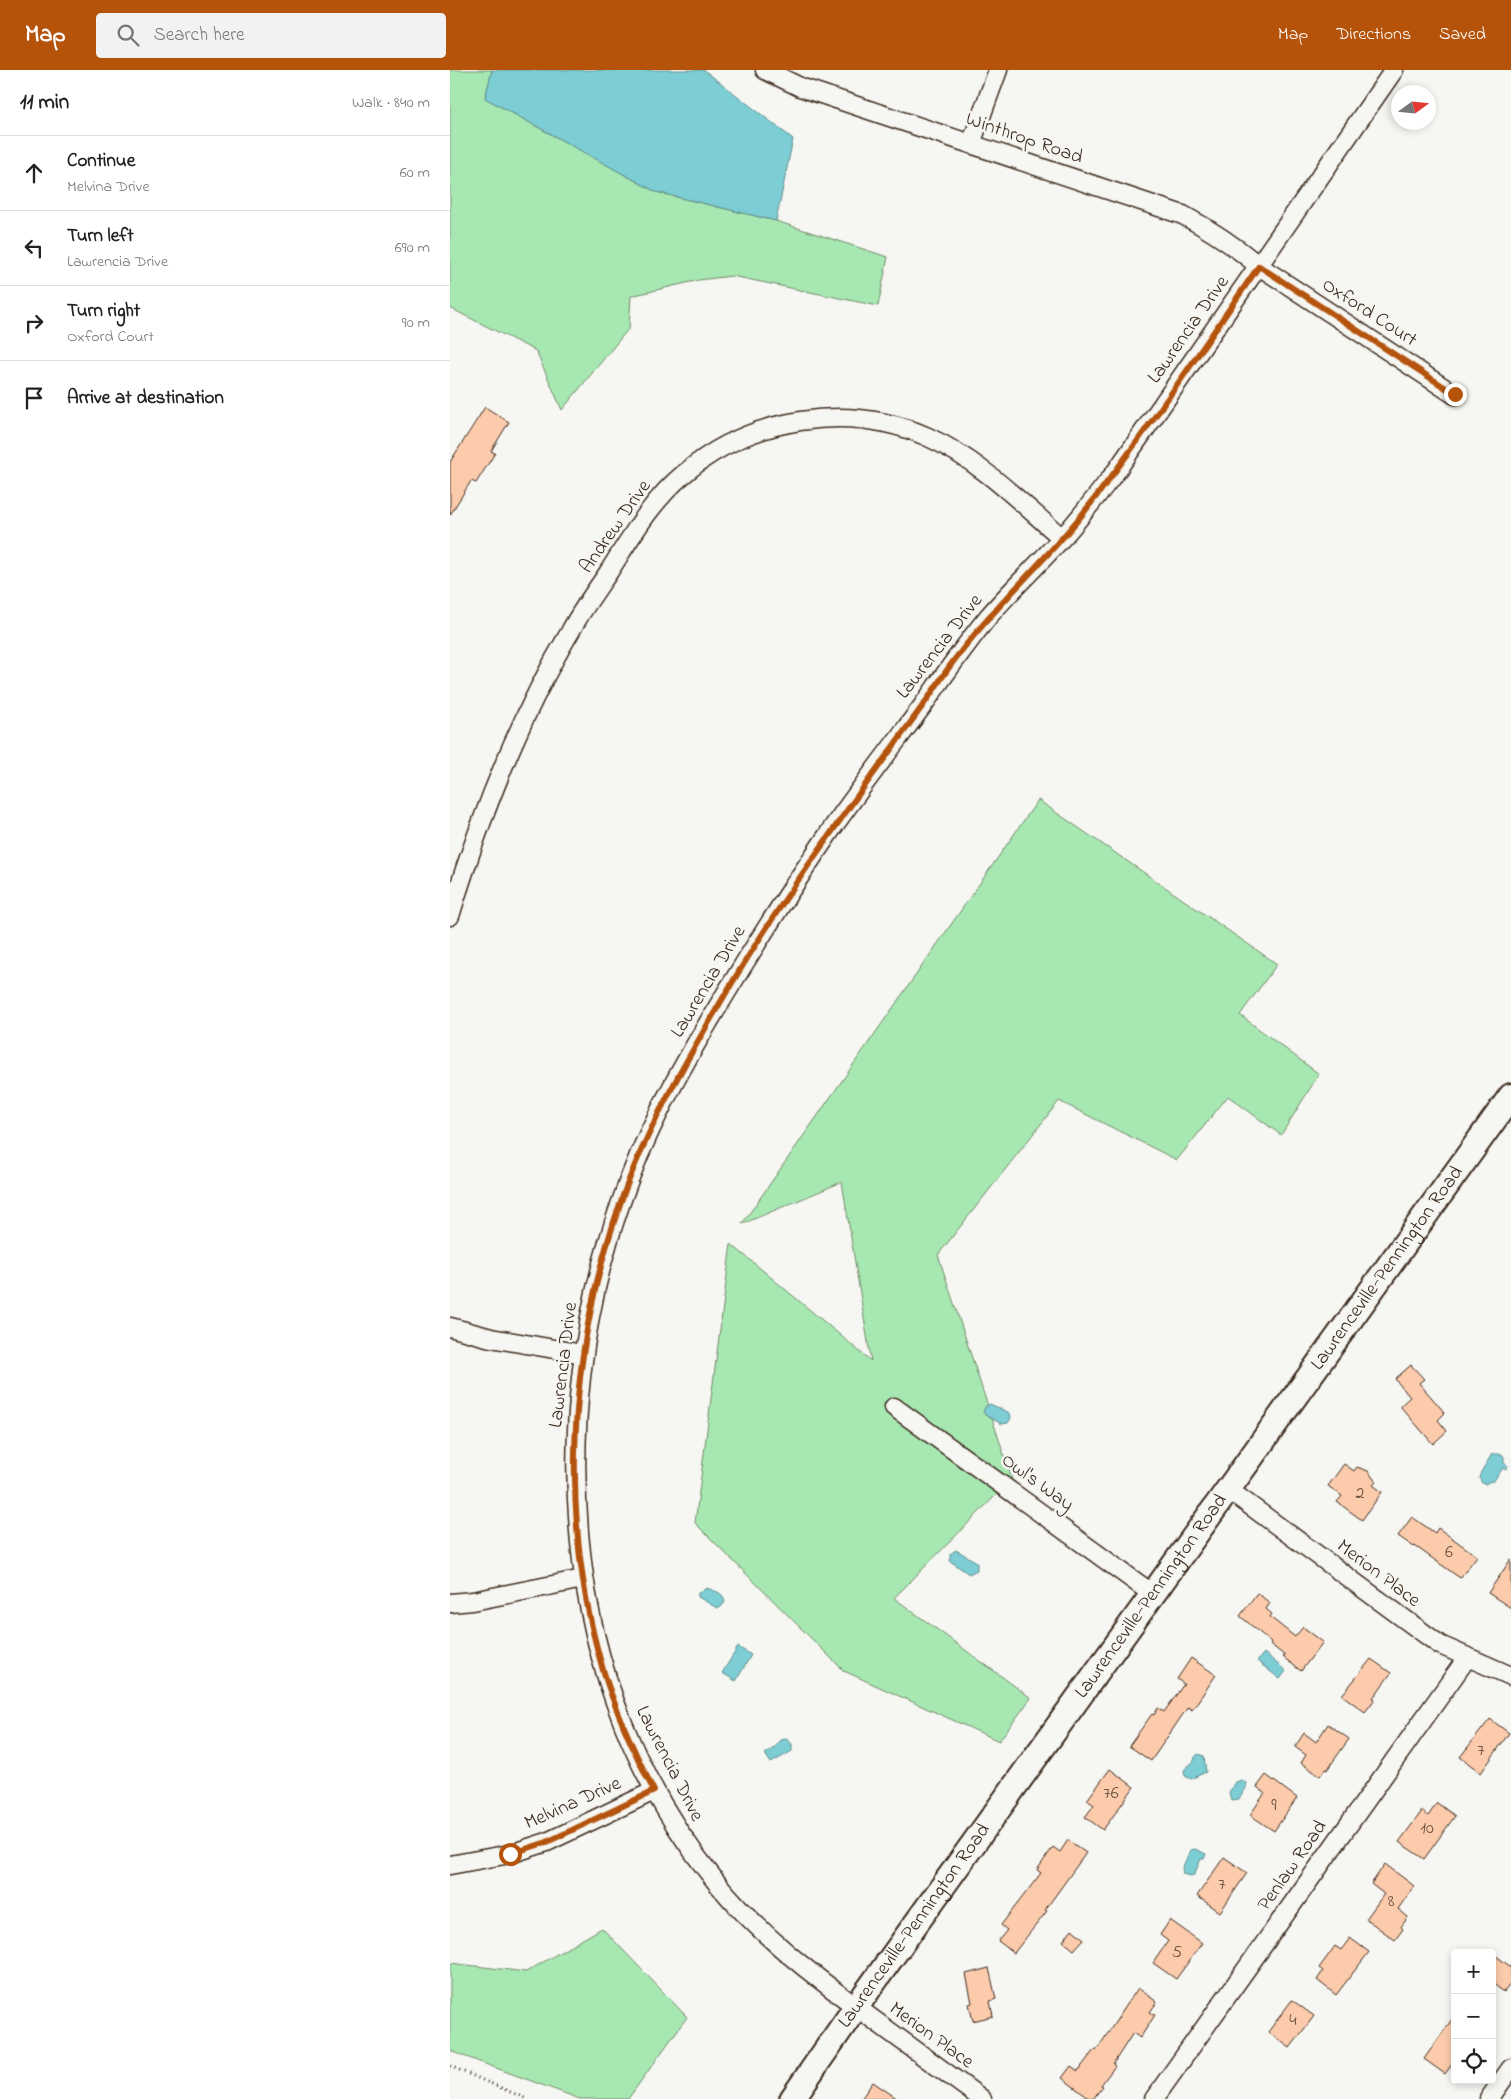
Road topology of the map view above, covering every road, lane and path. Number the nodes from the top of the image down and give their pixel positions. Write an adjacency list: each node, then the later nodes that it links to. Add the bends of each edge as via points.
1 (766, 70): 4 (street, Winthrop Road, via 800,87)
2 (998, 70): 4 (street)
3 (1394, 70): 5 (street, Lawrencia Drive)
4 (970, 144): 5 (street, Winthrop Road, via 1183,215 1212,230)
5 (1259, 266): 6 (street, Oxford Court); 7 (street, Lawrencia Drive, via 1117,470)
6 (1455, 394)
7 (1062, 538): 8 (street, Andrew Drive, via 956,451 900,427 868,420 831,418 799,421 740,438 712,453 685,472 662,495 568,634 509,751); 11 (street, Lawrencia Drive, via 962,649 862,786 792,887 693,1049 663,1103 619,1205 603,1258)
8 (450, 916)
9 (1511, 1096): 13 (street, Lawrenceville-Pennington Road)
10 (450, 1327): 11 (street, via 491,1338)
11 (583, 1354): 14 (street, Lawrencia Drive, via 575,1450)
12 (894, 1407): 15 (street, Owl's Way)
13 (1229, 1490): 15 (street, Lawrenceville-Pennington Road); 17 (street, Merion Place, via 1414,1627)
14 (583, 1579): 16 (street); 19 (street, Lawrencia Drive, via 604,1672 618,1713)
15 (1154, 1595): 21 (street, Lawrenceville-Pennington Road)
16 (450, 1603)
17 (1467, 1658): 18 (street, Merion Place); 27 (street, Penlaw Road)
18 (1511, 1676)
19 (654, 1791): 20 (street, Melvina Drive, via 547,1842 510,1854); 21 (street, Lawrencia Drive, via 687,1843 755,1924 794,1960)
20 (450, 1864)
21 (856, 2007): 25 (street, Lawrenceville-Pennington Road); 26 (street, Merion Place)
22 (450, 2066): 24 (path)
23 (1511, 2068): 28 (street)
24 (526, 2099)
25 (792, 2099)
26 (982, 2099)
27 (1154, 2099)
28 (1489, 2099)

